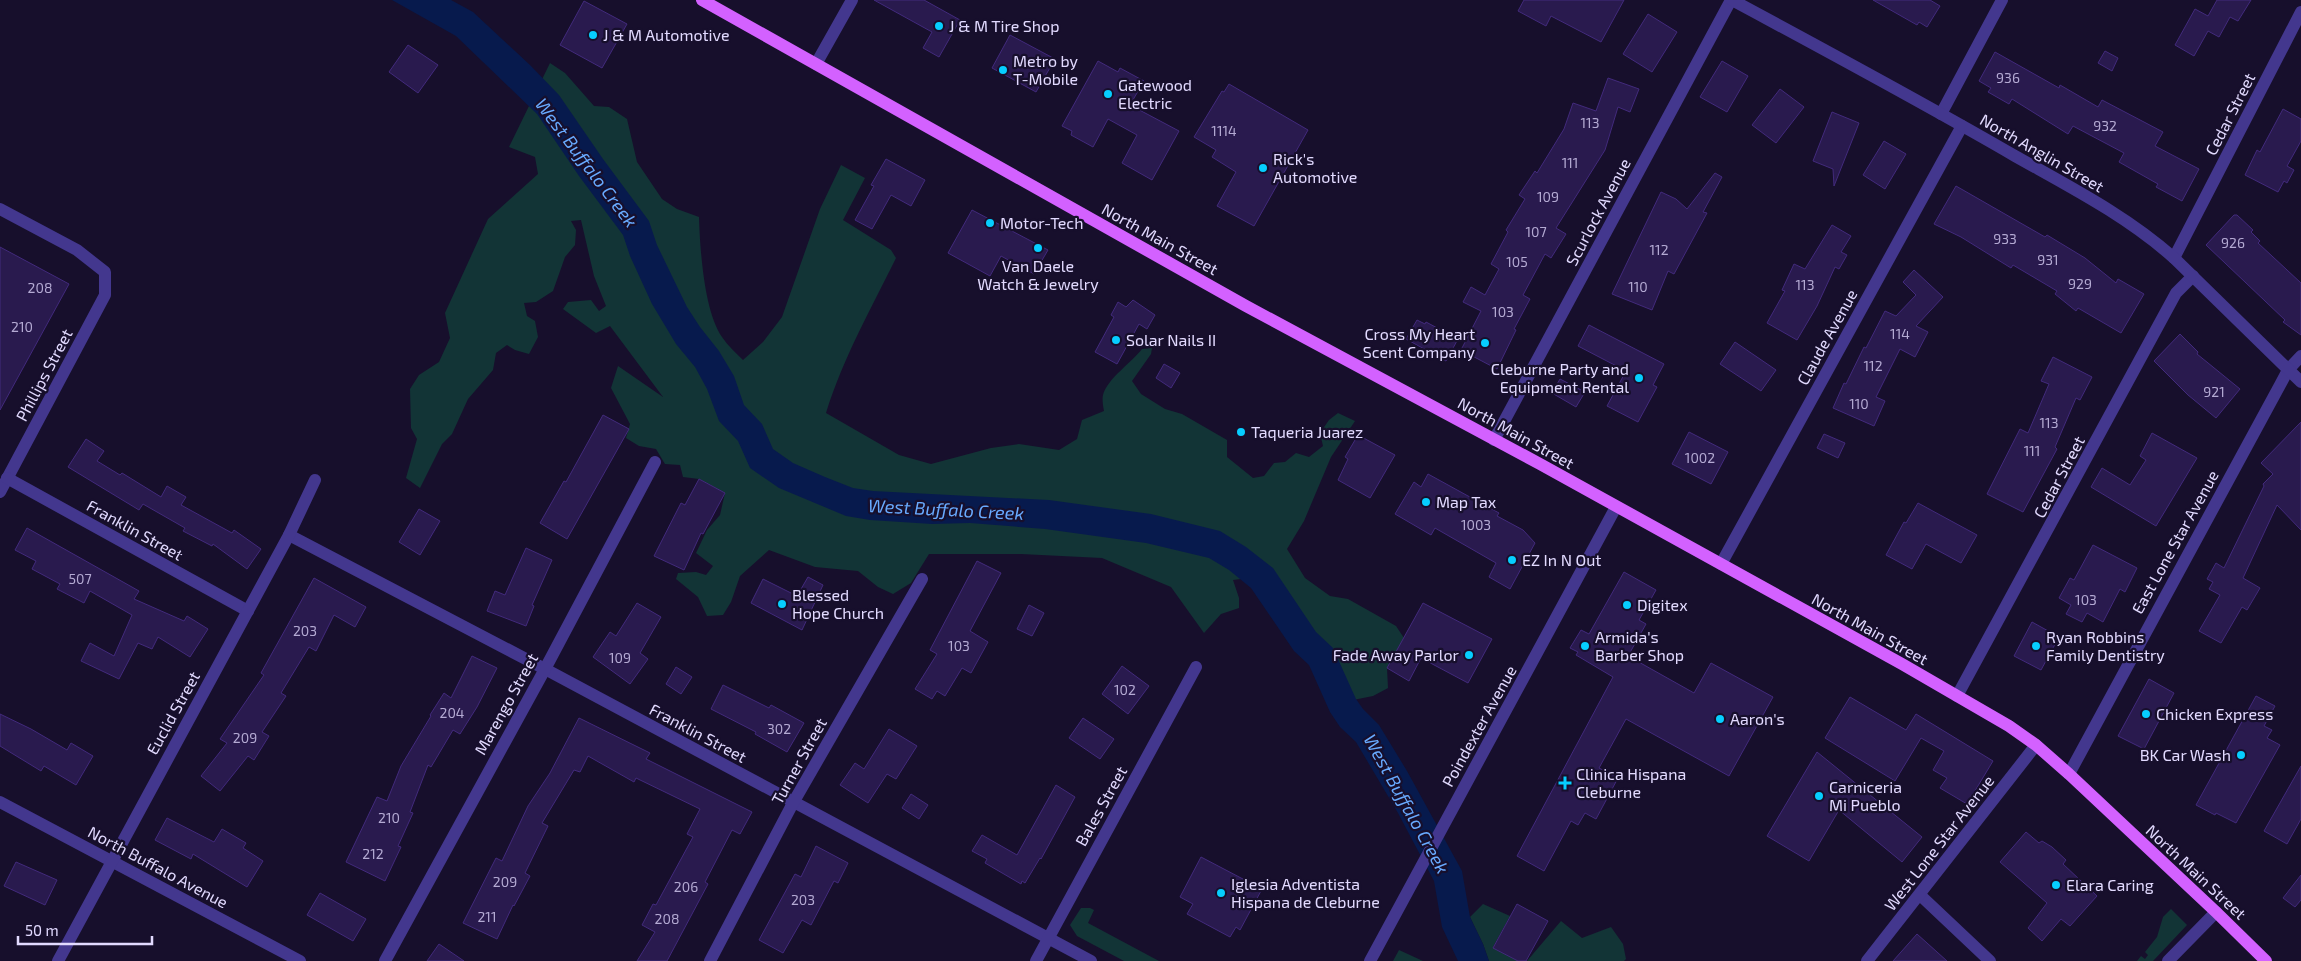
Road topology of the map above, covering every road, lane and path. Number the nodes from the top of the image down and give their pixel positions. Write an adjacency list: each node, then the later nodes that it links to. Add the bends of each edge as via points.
1 (702, 0): 6 (main road, North Main Street)
2 (852, 0): 6 (street)
3 (1731, 0): 7 (street, North Anglin Street); 15 (street, Scurlock Avenue)
4 (2002, 0): 7 (street)
5 (2301, 12): 10 (street, Cedar Street)
6 (816, 64): 15 (main road, North Main Street, via 1246,306)
7 (1941, 114): 8 (street, North Anglin Street)
8 (1962, 126): 10 (street, North Anglin Street, via 2118,216); 22 (street, Claude Avenue)
9 (0, 209): 17 (street, Phillips Street, via 77,250 105,272 105,295)
10 (2174, 258): 11 (street, North Anglin Street)
11 (2192, 276): 13 (street, North Anglin Street); 27 (street, Cedar Street, via 2176,293)
12 (2301, 356): 13 (street, East Lone Star Avenue)
13 (2288, 370): 14 (street, North Anglin Street); 29 (street, East Lone Star Avenue)
14 (2301, 382)
15 (1494, 440): 20 (main road, North Main Street)
16 (654, 462): 26 (street, Marengo Street)
17 (7, 478): 19 (street, Phillips Street); 24 (street, Franklin Street)
18 (316, 480): 21 (street, Euclid Street)
19 (0, 492)
20 (1616, 507): 22 (main road, North Main Street); 42 (street, Poindexter Avenue)
21 (289, 535): 24 (street, Euclid Street); 26 (street, Franklin Street)
22 (1721, 564): 27 (main road, North Main Street)
23 (922, 579): 31 (street, Turner Street)
24 (248, 611): 32 (street, Euclid Street)
25 (1196, 666): 35 (street, Bales Street)
26 (544, 669): 31 (street, Franklin Street); 38 (street, Marengo Street)
27 (1957, 696): 28 (main road, North Main Street)
28 (2036, 744): 29 (main road, North Main Street); 33 (street, West Lone Star Avenue)
29 (2068, 774): 34 (main road, North Main Street)
30 (0, 802): 32 (street, North Buffalo Avenue)
31 (793, 803): 35 (street, Franklin Street); 39 (street, Turner Street)
32 (111, 861): 36 (street, Euclid Street); 37 (street, North Buffalo Avenue)
33 (1920, 895): 43 (street, West Lone Star Avenue); 44 (street)
34 (2216, 912): 45 (street); 46 (main road, North Main Street)
35 (1048, 938): 40 (street, Bales Street); 41 (street, Franklin Street)
36 (58, 961)
37 (300, 961)
38 (385, 961)
39 (710, 961)
40 (1036, 961)
41 (1091, 961)
42 (1370, 961)
43 (1867, 961)
44 (1990, 961)
45 (2168, 961)
46 (2266, 961)

